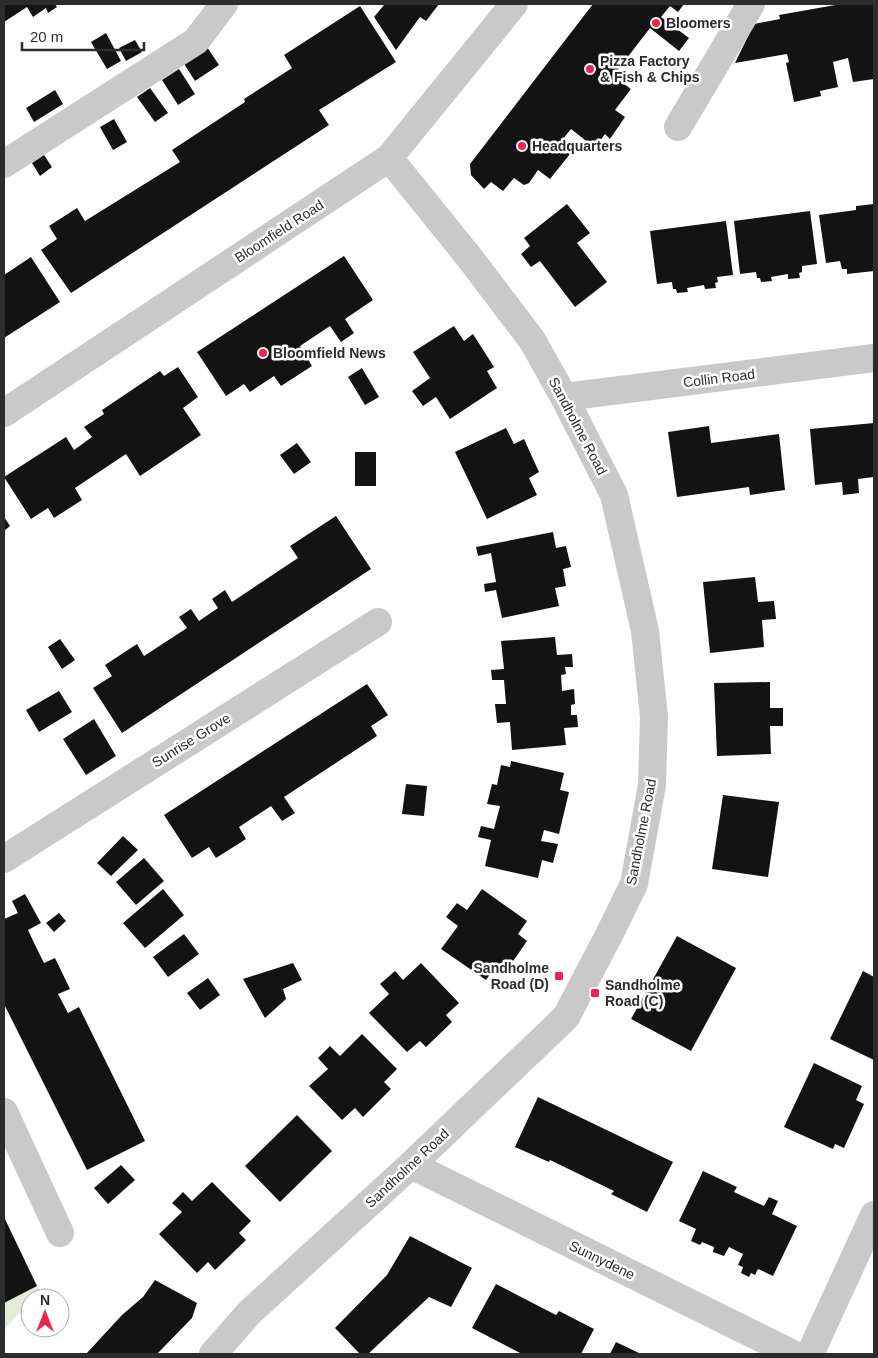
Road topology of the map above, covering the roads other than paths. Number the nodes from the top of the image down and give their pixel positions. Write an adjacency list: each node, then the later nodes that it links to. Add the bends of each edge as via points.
1 (224, 4): 6 (street, via 196,41)
2 (514, 4): 5 (street, Bloomfield Road)
3 (751, 4): 4 (street)
4 (678, 127)
5 (389, 158): 8 (street, Sandholme Road, via 532,340); 9 (street, Bloomfield Road)
6 (4, 164)
7 (874, 358): 8 (street, Collin Road)
8 (564, 398): 13 (street, Sandholme Road, via 614,495 645,631 654,717 652,785 634,884 566,1017)
9 (4, 413)
10 (378, 622): 11 (street, Sunrise Grove)
11 (4, 858)
12 (4, 1112): 15 (street)
13 (410, 1165): 16 (street, Sandholme Road, via 250,1312); 17 (street, Sunnydene)
14 (874, 1215): 18 (street)
15 (60, 1233)
16 (213, 1354)
17 (793, 1354)
18 (810, 1354)

